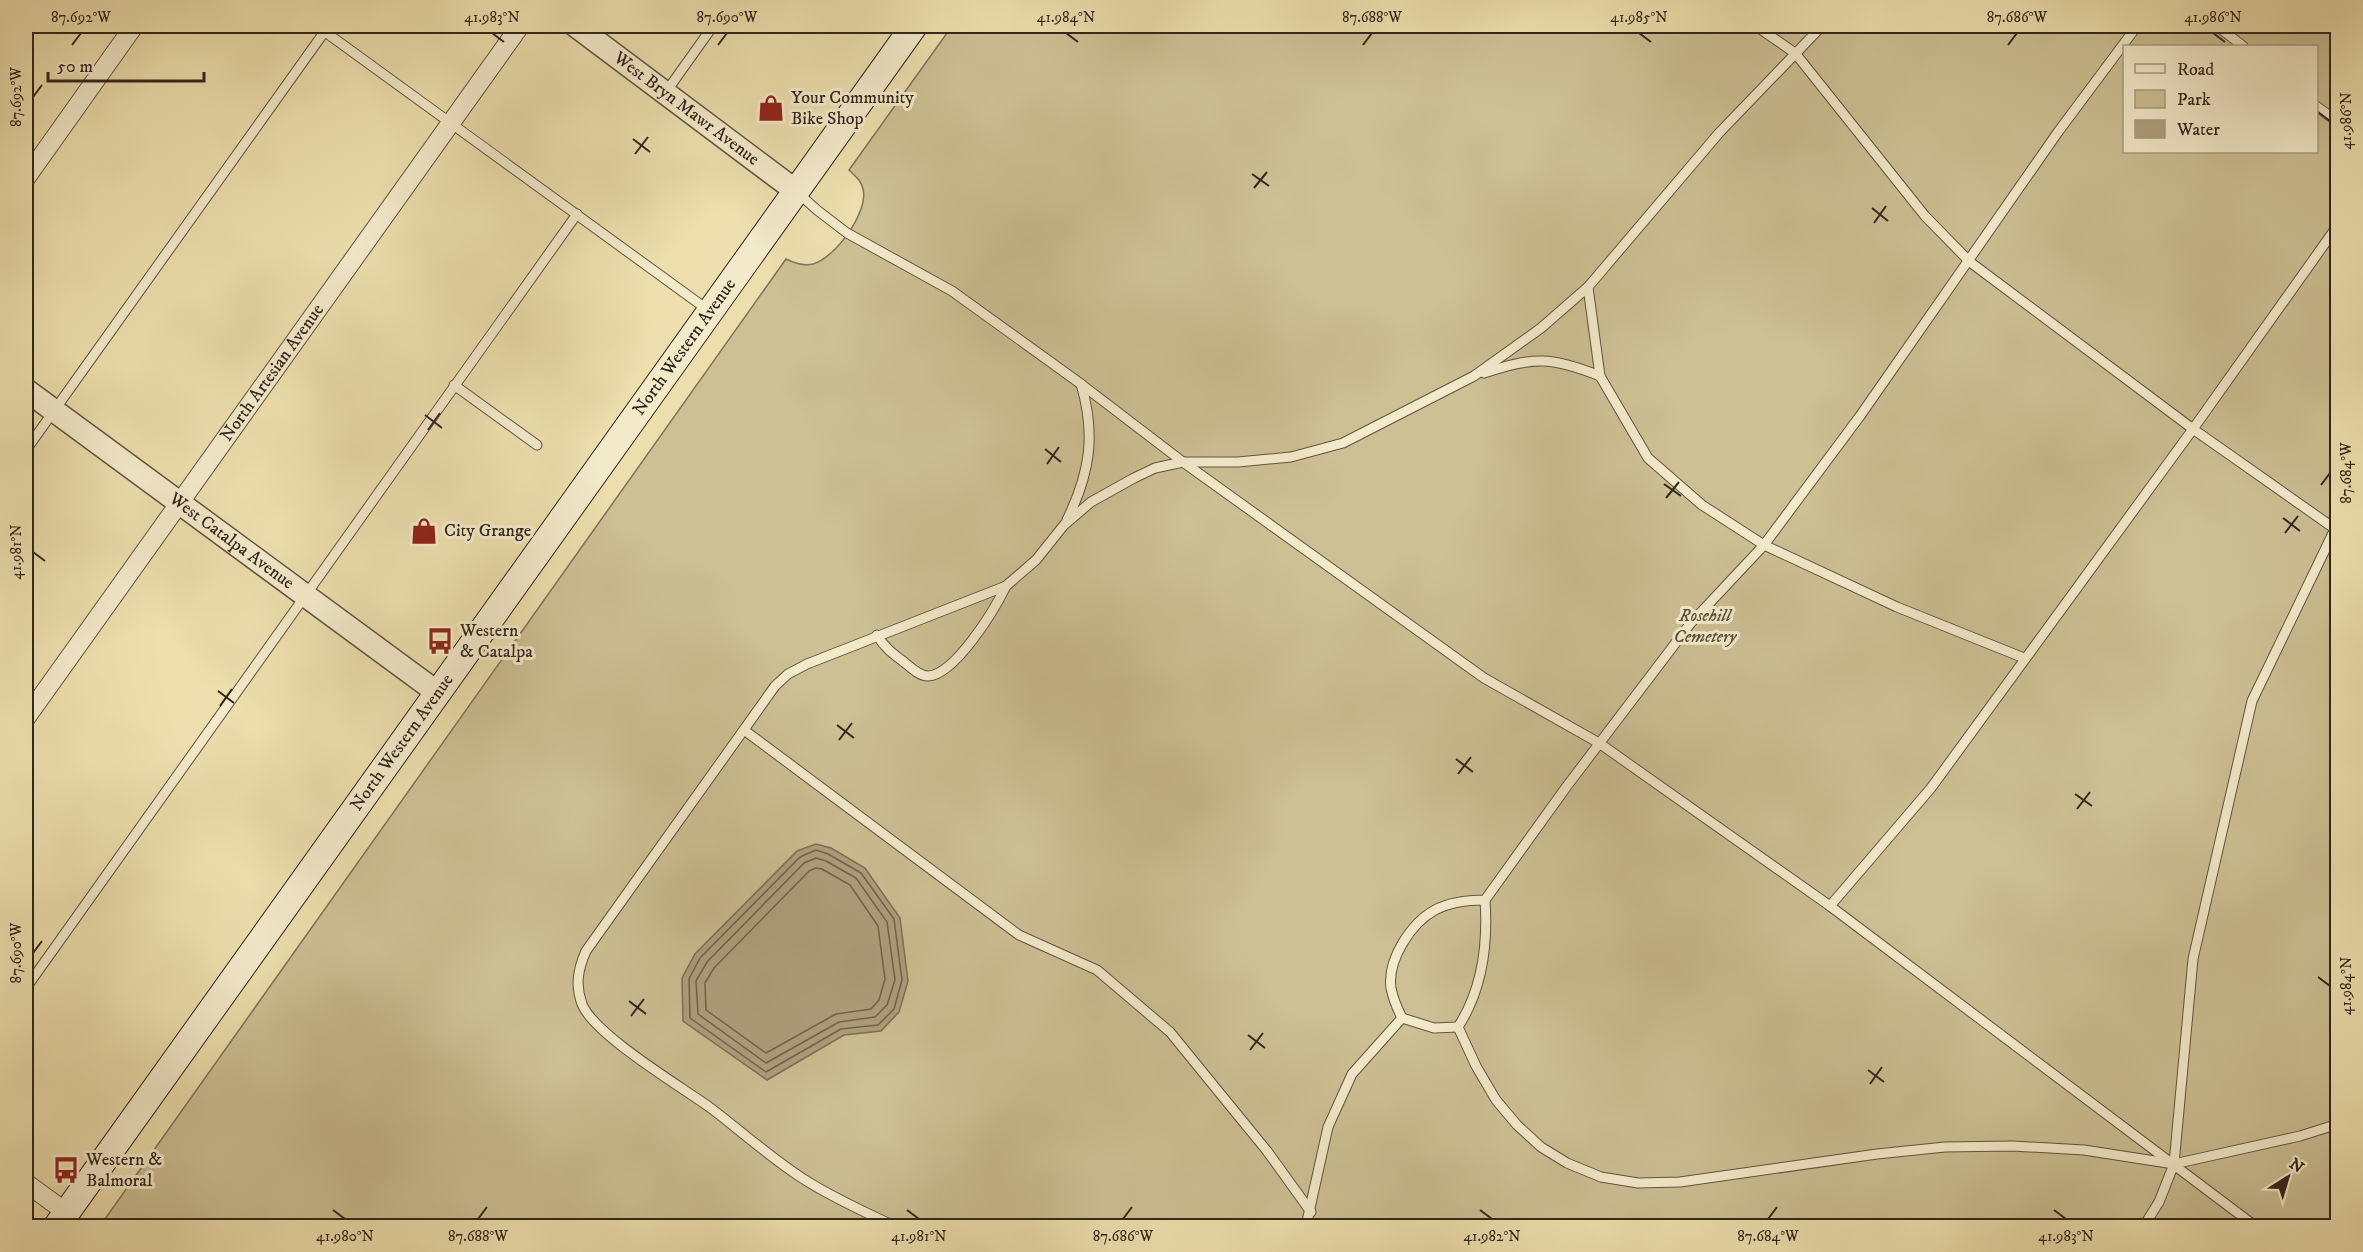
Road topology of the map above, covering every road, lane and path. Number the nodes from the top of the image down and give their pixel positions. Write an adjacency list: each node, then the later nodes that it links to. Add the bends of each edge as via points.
1 (134, 26): 17 (street)
2 (520, 26): 16 (street, North Artesian Avenue)
3 (576, 26): 13 (street, West Bryn Mawr Avenue)
4 (713, 26): 13 (lane)
5 (914, 26): 18 (main road, North Western Avenue)
6 (1756, 26): 12 (lane)
7 (1822, 26): 12 (lane)
8 (2137, 26): 21 (lane, via 2058,132)
9 (2217, 26): 11 (lane)
10 (321, 28): 16 (lane); 29 (lane)
11 (2241, 45)
12 (1795, 53): 21 (lane, via 1925,216); 22 (lane, via 1719,133)
13 (665, 93): 18 (street, West Bryn Mawr Avenue)
14 (2318, 108): 15 (lane)
15 (2337, 122)
16 (450, 123): 19 (lane); 34 (street, North Artesian Avenue)
17 (26, 178)
18 (796, 191): 23 (main road, North Western Avenue); 26 (lane, via 847,233 952,291)
19 (577, 214): 23 (lane); 27 (lane)
20 (2337, 225): 30 (lane)
21 (1970, 262): 30 (lane); 37 (lane)
22 (1587, 287): 24 (lane, via 1541,328); 25 (lane)
23 (710, 312): 42 (main road, North Western Avenue)
24 (1474, 376): 25 (lane, via 1520,362 1543,360 1574,365); 33 (lane, via 1343,443 1291,457)
25 (1600, 376): 37 (lane, via 1648,458 1702,505)
26 (1081, 384): 33 (lane); 35 (lane, via 1088,407 1090,446 1078,497)
27 (454, 385): 31 (lane); 39 (lane)
28 (26, 390): 29 (street, West Catalpa Avenue)
29 (54, 410): 32 (lane); 34 (street, West Catalpa Avenue)
30 (2193, 429): 36 (lane); 41 (lane)
31 (537, 445)
32 (26, 450)
33 (1183, 462): 35 (lane, via 1134,478 1091,502); 45 (lane, via 1484,678)
34 (180, 502): 39 (street, West Catalpa Avenue); 43 (street, North Artesian Avenue)
35 (1064, 525): 38 (lane, via 1036,560)
36 (2336, 530): 52 (lane, via 2252,701 2193,959)
37 (1764, 545): 41 (lane); 45 (lane, via 1690,624)
38 (1006, 586): 40 (lane); 40 (lane, via 983,625 938,673 923,675 916,671 887,649)
39 (304, 594): 42 (street, West Catalpa Avenue); 48 (lane)
40 (877, 635): 44 (lane, via 788,674)
41 (2024, 658): 47 (lane, via 1931,788)
42 (438, 693): 55 (main road, North Western Avenue)
43 (26, 718)
44 (744, 730): 54 (lane, via 1019,935 1105,976 1170,1032); 56 (lane, via 586,951 578,970 583,1005 609,1036 769,1155 838,1199)
45 (1599, 743): 46 (lane); 47 (lane)
46 (1485, 900): 49 (lane, via 1454,903 1435,910 1408,936 1391,971 1391,987); 50 (lane, via 1486,938 1476,991)
47 (1830, 906): 52 (lane)
48 (26, 988)
49 (1402, 1018): 50 (lane, via 1434,1028); 54 (lane, via 1352,1074 1328,1127)
50 (1458, 1027): 52 (lane, via 1496,1100 1517,1125 1541,1147 1601,1177 1638,1184 1680,1182 1877,1154 1978,1146 2084,1150)
51 (2337, 1124): 52 (lane)
52 (2174, 1164): 59 (lane); 60 (lane)
53 (26, 1183): 55 (street)
54 (1311, 1210): 57 (lane); 58 (lane)
55 (62, 1220)
56 (894, 1227)
57 (1306, 1227)
58 (1312, 1227)
59 (2144, 1227)
60 (2255, 1227)

